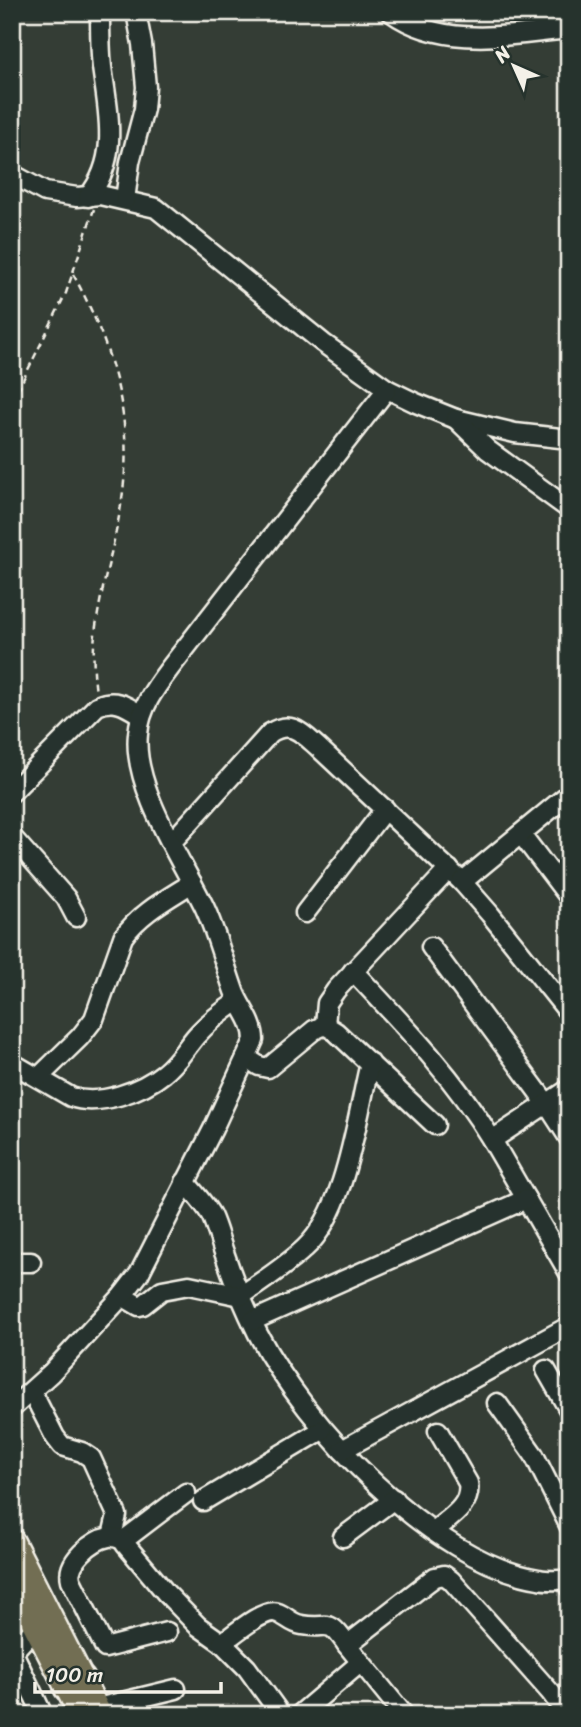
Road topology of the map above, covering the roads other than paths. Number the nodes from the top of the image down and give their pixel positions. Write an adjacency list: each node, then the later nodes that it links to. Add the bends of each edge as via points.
1 (100, 12): 6 (street, via 110,149)
2 (135, 12): 7 (street, via 146,87)
3 (391, 12): 4 (street, via 426,28 481,38)
4 (569, 29)
5 (12, 174): 6 (street, via 45,192)
6 (94, 196): 7 (street)
7 (125, 200): 8 (street, via 156,208 323,343)
8 (387, 388): 9 (street); 12 (street, via 170,668)
9 (456, 419): 10 (street, via 515,433); 11 (street, via 488,450)
10 (569, 439)
11 (569, 509)
12 (141, 715): 13 (street, via 116,702 97,706); 18 (street, via 137,752)
13 (12, 792)
14 (569, 794): 16 (street)
15 (386, 809): 18 (street, via 302,733 287,726 262,741); 19 (street); 23 (street)
16 (521, 834): 20 (street); 22 (street)
17 (12, 837): 24 (street, via 66,898)
18 (171, 844): 21 (street)
19 (449, 869): 20 (street); 26 (street)
20 (463, 882): 28 (street)
21 (192, 883): 27 (street, via 220,944); 33 (street, via 129,929 94,1019)
22 (569, 897)
23 (305, 913)
24 (76, 917)
25 (431, 947): 35 (street)
26 (353, 971): 29 (street, via 327,1003); 38 (street, via 446,1074)
27 (238, 1001): 30 (street, via 254,1031); 33 (street, via 207,1024 164,1073 120,1094 80,1100)
28 (569, 1013)
29 (326, 1025): 30 (street, via 313,1030 268,1068); 31 (street)
30 (247, 1058): 39 (street)
31 (370, 1063): 36 (street); 45 (street, via 345,1168 328,1217 305,1248)
32 (13, 1065): 33 (street)
33 (39, 1077)
34 (569, 1089): 35 (street)
35 (547, 1104): 37 (street); 38 (street)
36 (435, 1125)
37 (569, 1138)
38 (492, 1140): 40 (street)
39 (185, 1182): 44 (street, via 149,1256); 45 (street, via 211,1216)
40 (526, 1199): 43 (street); 46 (street)
41 (12, 1262): 42 (street)
42 (31, 1262)
43 (569, 1273)
44 (122, 1296): 45 (street, via 139,1306 162,1290 189,1285); 49 (street)
45 (241, 1296): 46 (street)
46 (252, 1321): 53 (street, via 288,1384)
47 (564, 1329): 55 (street)
48 (546, 1370): 52 (street)
49 (32, 1392): 51 (street); 62 (street, via 62,1446 91,1458 117,1515)
50 (497, 1403): 59 (street, via 534,1455)
51 (12, 1408)
52 (569, 1410)
53 (322, 1430): 55 (street); 58 (street)
54 (438, 1431): 60 (street, via 470,1492 467,1501)
55 (342, 1450): 57 (street)
56 (186, 1493): 62 (street)
57 (394, 1499): 60 (street); 61 (street)
58 (204, 1501)
59 (569, 1525)
60 (434, 1531): 65 (street, via 478,1559 539,1580)
61 (343, 1537)
62 (118, 1539): 67 (street, via 103,1539 80,1555 69,1575 102,1645 109,1649); 68 (street, via 198,1626)
63 (12, 1541): 72 (main road)
64 (12, 1580): 66 (main road)
65 (568, 1582)
66 (35, 1628): 70 (street); 72 (main road)
67 (167, 1632)
68 (222, 1643): 69 (street, via 276,1611 301,1625 334,1627); 76 (street)
69 (347, 1645): 71 (street); 79 (street, via 435,1577 444,1575 551,1693)
70 (13, 1653): 75 (street)
71 (360, 1663): 77 (street); 78 (street)
72 (75, 1684): 74 (main road)
73 (176, 1689): 74 (street)
74 (93, 1713)
75 (43, 1715)
76 (281, 1715)
77 (299, 1715)
78 (404, 1715)
79 (563, 1715)

